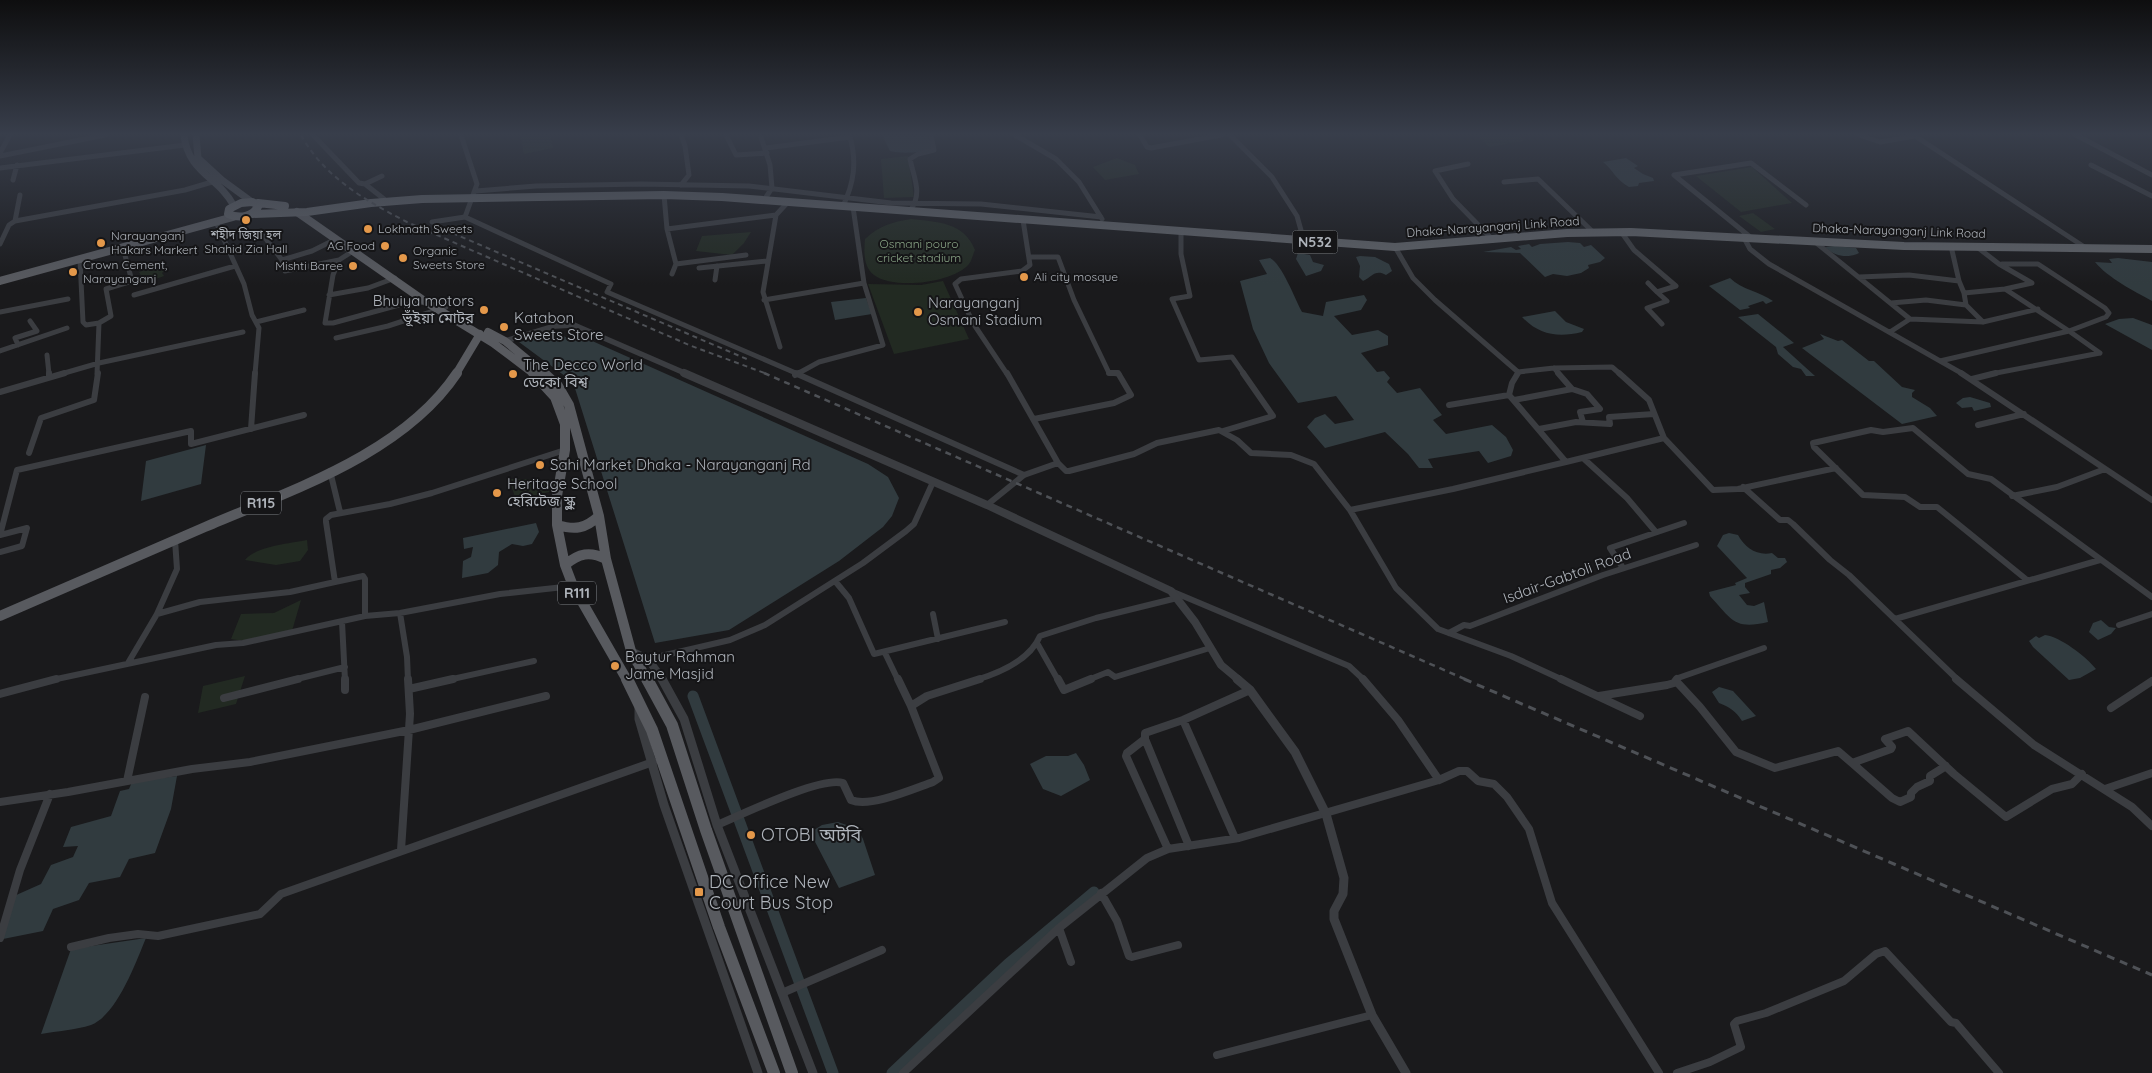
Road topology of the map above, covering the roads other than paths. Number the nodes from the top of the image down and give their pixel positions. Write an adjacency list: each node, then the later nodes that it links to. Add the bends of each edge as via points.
1 (202, 185): 41 (street)
2 (215, 185): 30 (main road)
3 (230, 185): 26 (main road)
4 (366, 185): 24 (street)
5 (477, 185): 22 (street)
6 (670, 185): 22 (street, via 536,186)
7 (683, 185): 18 (street)
8 (850, 185): 23 (street)
9 (917, 185): 28 (street)
10 (1081, 185): 39 (street)
11 (1277, 185): 53 (street, via 1301,224)
12 (1445, 185): 52 (street)
13 (1544, 185): 47 (street)
14 (1686, 185): 50 (street)
15 (1780, 185): 29 (street)
16 (1989, 185): 60 (street)
17 (2130, 185): 21 (street)
18 (772, 188): 23 (street); 25 (street)
19 (20, 195): 41 (street)
20 (664, 195): 22 (highway, Dhaka-Narayanganj Link Road / N532); 25 (highway, Dhaka-Narayanganj Link Road / N532); 45 (street)
21 (2152, 196)
22 (474, 197): 24 (highway, Dhaka-Narayanganj Link Road / N532); 33 (highway, Dhaka-Narayanganj Link Road / N532); 38 (street)
23 (848, 197): 28 (street, via 890,203); 31 (street)
24 (384, 199): 33 (highway, Dhaka-Narayanganj Link Road / N532)
25 (764, 200): 27 (highway, Dhaka-Narayanganj Link Road / N532)
26 (255, 202): 30 (highway, Dhaka-Narayanganj Link Road); 33 (highway, Dhaka-Narayanganj Link Road / N532); 35 (highway, via 260,205)
27 (788, 202): 31 (highway, Dhaka-Narayanganj Link Road / N532); 37 (street)
28 (917, 202): 34 (street); 39 (street, via 981,204)
29 (1806, 205)
30 (234, 206): 36 (highway)
31 (844, 206): 32 (highway, Dhaka-Narayanganj Link Road / N532)
32 (853, 207): 34 (highway, Dhaka-Narayanganj Link Road / N532); 81 (street)
33 (302, 210): 35 (highway, Dhaka-Narayanganj Link Road / N532); 51 (main road, Dhaka-Narayanganj Link Road / R111); 93 (main road, Dhaka-Narayanganj Link Road / R111)
34 (910, 211): 40 (highway, Dhaka-Narayanganj Link Road / N532)
35 (252, 214): 36 (highway, Dhaka-Narayanganj Link Road)
36 (230, 215): 42 (main road); 75 (main road)
37 (776, 215): 45 (street); 68 (street)
38 (465, 217): 43 (street); 118 (street, via 611,284 607,292)
39 (1101, 217): 44 (street)
40 (1023, 220): 44 (highway, Dhaka-Narayanganj Link Road / N532); 64 (street)
41 (15, 221): 55 (street, via 9,225)
42 (216, 222): 59 (main road); 71 (street)
43 (432, 222)
44 (1106, 224): 46 (highway, Dhaka-Narayanganj Link Road / N532)
45 (667, 229): 69 (street)
46 (1181, 230): 53 (highway, Dhaka-Narayanganj Link Road / N532); 133 (street, via 1181,254 1190,296 1172,299 1199,360 1232,357 1272,416)
47 (1592, 232): 48 (highway, Dhaka-Narayanganj Link Road / N532); 52 (highway, Dhaka-Narayanganj Link Road / N532)
48 (1622, 233): 50 (highway, Dhaka-Narayanganj Link Road / N532); 84 (street, via 1634,250 1676,286)
49 (263, 235): 66 (street)
50 (1746, 236): 54 (highway, Dhaka-Narayanganj Link Road / N532); 106 (street, via 1745,244 1770,264)
51 (336, 239): 62 (main road, Dhaka-Narayanganj Link Road / R111); 66 (street)
52 (1494, 240): 57 (highway, Dhaka-Narayanganj Link Road / N532)
53 (1304, 241): 57 (highway, Dhaka-Narayanganj Link Road / N532)
54 (1814, 241): 56 (highway, Dhaka-Narayanganj Link Road / N532); 77 (street)
55 (0, 243)
56 (1951, 246): 58 (highway, Dhaka-Narayanganj Link Road / N532); 80 (street)
57 (1395, 247): 117 (street, via 1414,278 1435,300)
58 (1978, 247): 60 (highway, Dhaka-Narayanganj Link Road / N532); 70 (street)
59 (122, 248): 65 (main road); 101 (street, via 132,281 106,289 111,316)
60 (2086, 248): 61 (highway, Dhaka-Narayanganj Link Road / N532)
61 (2152, 249)
62 (353, 251): 67 (street); 76 (main road, Dhaka-Narayanganj Link Road / R111)
63 (746, 255): 69 (street)
64 (1030, 257): 128 (street, via 1030,265 1022,271 961,279 955,284 973,323); 128 (street, via 1058,257 1074,300 1109,373 1118,373 1131,395 1114,403)
65 (80, 260): 79 (main road); 101 (street, via 83,322 85,325)
66 (282, 260): 67 (street, via 285,271)
67 (339, 260): 87 (street)
68 (767, 261): 72 (street); 89 (street)
69 (676, 264): 74 (street)
70 (1999, 264): 83 (street, via 2032,283); 104 (street, via 2038,264 2109,313 2101,320)
71 (236, 266): 86 (street); 99 (street)
72 (717, 266): 73 (street); 78 (street)
73 (699, 268)
74 (672, 274)
75 (0, 277)
76 (395, 278): 87 (street, via 368,288); 90 (main road, Dhaka-Narayanganj Link Road / R111)
77 (1859, 278): 80 (street, via 1904,274); 91 (street)
78 (715, 280)
79 (0, 281)
80 (1959, 281): 85 (street)
81 (864, 283): 89 (street); 118 (street, via 883,345 819,362)
82 (1648, 283): 84 (street)
83 (2005, 288): 85 (street); 94 (street)
84 (1657, 292): 102 (street, via 1667,301 1648,306 1647,310)
85 (1964, 293): 92 (street)
86 (134, 294)
87 (329, 295): 90 (street, via 325,323 399,305)
88 (68, 298): 96 (street)
89 (764, 300): 111 (street)
90 (426, 302): 93 (main road, Dhaka-Narayanganj Link Road / R111)
91 (1891, 303): 92 (street, via 1926,300); 97 (street)
92 (1966, 305): 100 (street)
93 (443, 308): 107 (main road, Dhaka-Narayanganj Link Road / R111); 108 (street); 109 (main road, Dhaka-Narayanganj Link Road / R111)
94 (2038, 309): 100 (street); 104 (street)
95 (304, 310): 99 (street)
96 (0, 312)
97 (1910, 319): 100 (street); 106 (street)
98 (30, 322): 110 (street, via 37,330 15,338)
99 (256, 322): 131 (street, via 259,336)
100 (1983, 322)
101 (99, 323): 115 (street)
102 (1662, 324)
103 (67, 328): 110 (street)
104 (2067, 329): 114 (street); 120 (street, via 2100,353)
105 (243, 332): 115 (street)
106 (1890, 332): 114 (street)
107 (480, 334): 135 (main road, Dhaka-Narayanganj Link Road / R111, via 529,369 555,397 565,419); 142 (main road, R115, via 444,390 426,409 388,439)
108 (336, 338)
109 (505, 342): 144 (street, via 554,326 574,325); 151 (main road, Dhaka-Narayanganj Link Road / R111, via 549,377 566,400)
110 (18, 345): 112 (street)
111 (780, 347)
112 (0, 351)
113 (47, 356): 119 (street)
114 (1940, 361): 120 (street)
115 (99, 364): 119 (street); 136 (street, via 94,401 41,418)
116 (1554, 368): 117 (street); 121 (street); 125 (street, via 1612,367 1649,400)
117 (1518, 372): 123 (street, via 1512,383)
118 (795, 375): 143 (street)
119 (49, 376): 122 (street)
120 (1972, 379): 126 (street)
121 (1572, 389): 123 (street); 129 (street, via 1588,394 1600,409 1580,412)
122 (0, 392)
123 (1512, 397): 124 (street); 132 (street)
124 (1449, 406)
125 (1654, 414): 129 (street, via 1609,417 1610,424); 134 (street)
126 (2024, 414): 130 (street); 141 (street)
127 (304, 415): 131 (street)
128 (1034, 419): 139 (street)
129 (1584, 422): 132 (street, via 1561,423)
130 (1978, 425)
131 (250, 429): 157 (street, via 191,444 191,431 17,470 0,535 28,528 22,546)
132 (1539, 429): 138 (street)
133 (1223, 431): 139 (street, via 1184,436 1154,444 1136,454 1068,471); 149 (street, via 1251,453 1291,455 1314,464)
134 (1664, 438): 137 (street); 145 (street, via 1713,490)
135 (565, 450): 150 (street, via 432,493); 153 (main road, Dhaka-Narayanganj Link Road / R111, via 559,480)
136 (29, 453)
137 (1583, 458): 138 (street); 154 (street, via 1627,498)
138 (1566, 462): 149 (street)
139 (1058, 464): 143 (street)
140 (1836, 468): 145 (street); 146 (street, via 1813,443 1871,430 1883,432 1909,428 1968,474 1990,479); 162 (street, via 1865,496 1905,497 1920,507 1937,507)
141 (2105, 469): 146 (street, via 2057,486); 147 (street)
142 (330, 471): 150 (street); 155 (main road, R115)
143 (1024, 475): 148 (street)
144 (933, 482): 148 (street); 163 (street, via 914,524)
145 (1743, 487): 175 (street, via 1780,520 1793,524)
146 (2012, 496): 159 (street)
147 (2152, 500)
148 (987, 505): 166 (street)
149 (1350, 510): 179 (street, via 1396,588 1438,629)
150 (340, 512): 164 (street, via 326,519)
151 (598, 516): 153 (main road, via 580,529); 158 (main road, Dhaka-Narayanganj Link Road / R111)
152 (1684, 523): 154 (street)
153 (557, 525): 160 (main road, Dhaka-Narayanganj Link Road / R111)
154 (1655, 532): 161 (street, via 1610,548)
155 (175, 540): 170 (street, via 177,569); 173 (main road, R115)
156 (1696, 545): 161 (street, Isdair-Gabtoli Road)
157 (0, 552)
158 (606, 559): 160 (main road, via 594,553 584,553); 184 (main road, Dhaka-Narayanganj Link Road / R111)
159 (2100, 560): 162 (street); 167 (street)
160 (565, 565): 165 (main road, Dhaka-Narayanganj Link Road / R111)
161 (1623, 568): 179 (street, Isdair-Gabtoli Road)
162 (2026, 580): 175 (street)
163 (836, 581): 185 (street, via 849,598 872,653); 186 (street, via 765,625 730,640)
164 (335, 582): 170 (street, via 290,592 200,602); 174 (street, via 363,576)
165 (573, 586): 169 (street, via 500,594); 200 (main road, Dhaka-Narayanganj Link Road / R111)
166 (1168, 589): 168 (street); 213 (street, via 1349,666 1394,713)
167 (2152, 597)
168 (1177, 598): 181 (street, via 1050,632 1040,636); 182 (street)
169 (400, 613): 174 (street); 192 (street)
170 (157, 614): 188 (street)
171 (933, 614): 180 (street)
172 (2152, 614): 178 (street)
173 (0, 616)
174 (365, 616): 176 (street)
175 (1895, 619): 210 (street, via 1956,679 2034,745)
176 (342, 622): 188 (street); 189 (street)
177 (1006, 622): 180 (street)
178 (2119, 625)
179 (1449, 633): 197 (street, via 1511,656)
180 (938, 639): 185 (street)
181 (1038, 643): 182 (street, via 1064,690 1108,672 1115,677); 201 (street, via 1006,668 927,696)
182 (1210, 648): 194 (street, via 1221,665)
183 (1764, 648): 190 (street)
184 (631, 651): 186 (street); 237 (main road, Dhaka-Narayanganj Link Road / R111, via 672,725)
185 (885, 653): 201 (street)
186 (648, 659): 218 (street, via 667,686 684,720)
187 (534, 661): 192 (street)
188 (128, 663): 195 (street)
189 (344, 668): 193 (street); 199 (street)
190 (1676, 681): 197 (street); 208 (street, via 1736,752 1775,768 1838,751)
191 (2152, 681): 202 (street)
192 (409, 689): 205 (street)
193 (345, 690)
194 (1250, 690): 204 (street); 217 (street, via 1295,752)
195 (0, 694)
196 (546, 696): 205 (street)
197 (1599, 696): 203 (street)
198 (145, 697): 212 (street)
199 (224, 698)
200 (639, 703): 207 (street, via 639,719); 236 (main road, Dhaka-Narayanganj Link Road / R111, via 663,759 719,927)
201 (911, 706): 218 (street, via 938,775 933,782 858,803 851,800 844,784 837,781 788,795)
202 (2111, 708)
203 (1640, 716)
204 (1183, 720): 206 (street, via 1147,730); 220 (street)
205 (409, 730): 212 (street, via 250,762); 223 (street)
206 (1145, 739): 221 (street); 222 (street, via 1126,756)
207 (653, 762): 223 (street); 235 (street, via 664,804)
208 (1852, 763): 209 (street, via 1900,802 1907,800 1917,787 1930,781 1930,776); 209 (street, via 1891,749 1885,739 1906,730)
209 (1946, 766): 210 (street, via 2006,817 2052,789 2072,784)
210 (2082, 774): 214 (street)
211 (2152, 774): 214 (street)
212 (127, 780): 215 (street)
213 (1439, 780): 217 (street); 241 (street, via 1467,771 1478,781 1494,784 1507,797 1529,829 1552,903)
214 (2105, 789): 219 (street, via 2132,807)
215 (50, 794): 216 (street); 226 (street, via 20,870)
216 (0, 802)
217 (1326, 814): 220 (street); 232 (street, via 1344,878 1343,894 1334,919)
218 (717, 825): 231 (street)
219 (2152, 826)
220 (1235, 838): 221 (street)
221 (1189, 846): 222 (street)
222 (1168, 849): 224 (street, via 1147,858)
223 (401, 850): 228 (street, via 281,894 260,914 158,936 138,934)
224 (1101, 893): 225 (street); 227 (street, via 1117,921 1129,956)
225 (1059, 928): 230 (street); 239 (street)
226 (0, 938)
227 (1178, 945)
228 (71, 947)
229 (882, 950): 231 (street)
230 (1071, 962)
231 (786, 991): 238 (street)
232 (1372, 1015): 233 (street); 240 (street)
233 (1217, 1055)
234 (1694, 1071): 242 (street); 243 (street, via 1741,1047 1734,1024 1737,1021 1766,1013 1844,981 1876,954 1885,951 1951,1022 1956,1023)
235 (758, 1073)
236 (774, 1073)
237 (792, 1073)
238 (813, 1073)
239 (903, 1073)
240 (1406, 1073)
241 (1659, 1073)
242 (1677, 1073)
243 (1998, 1073)

